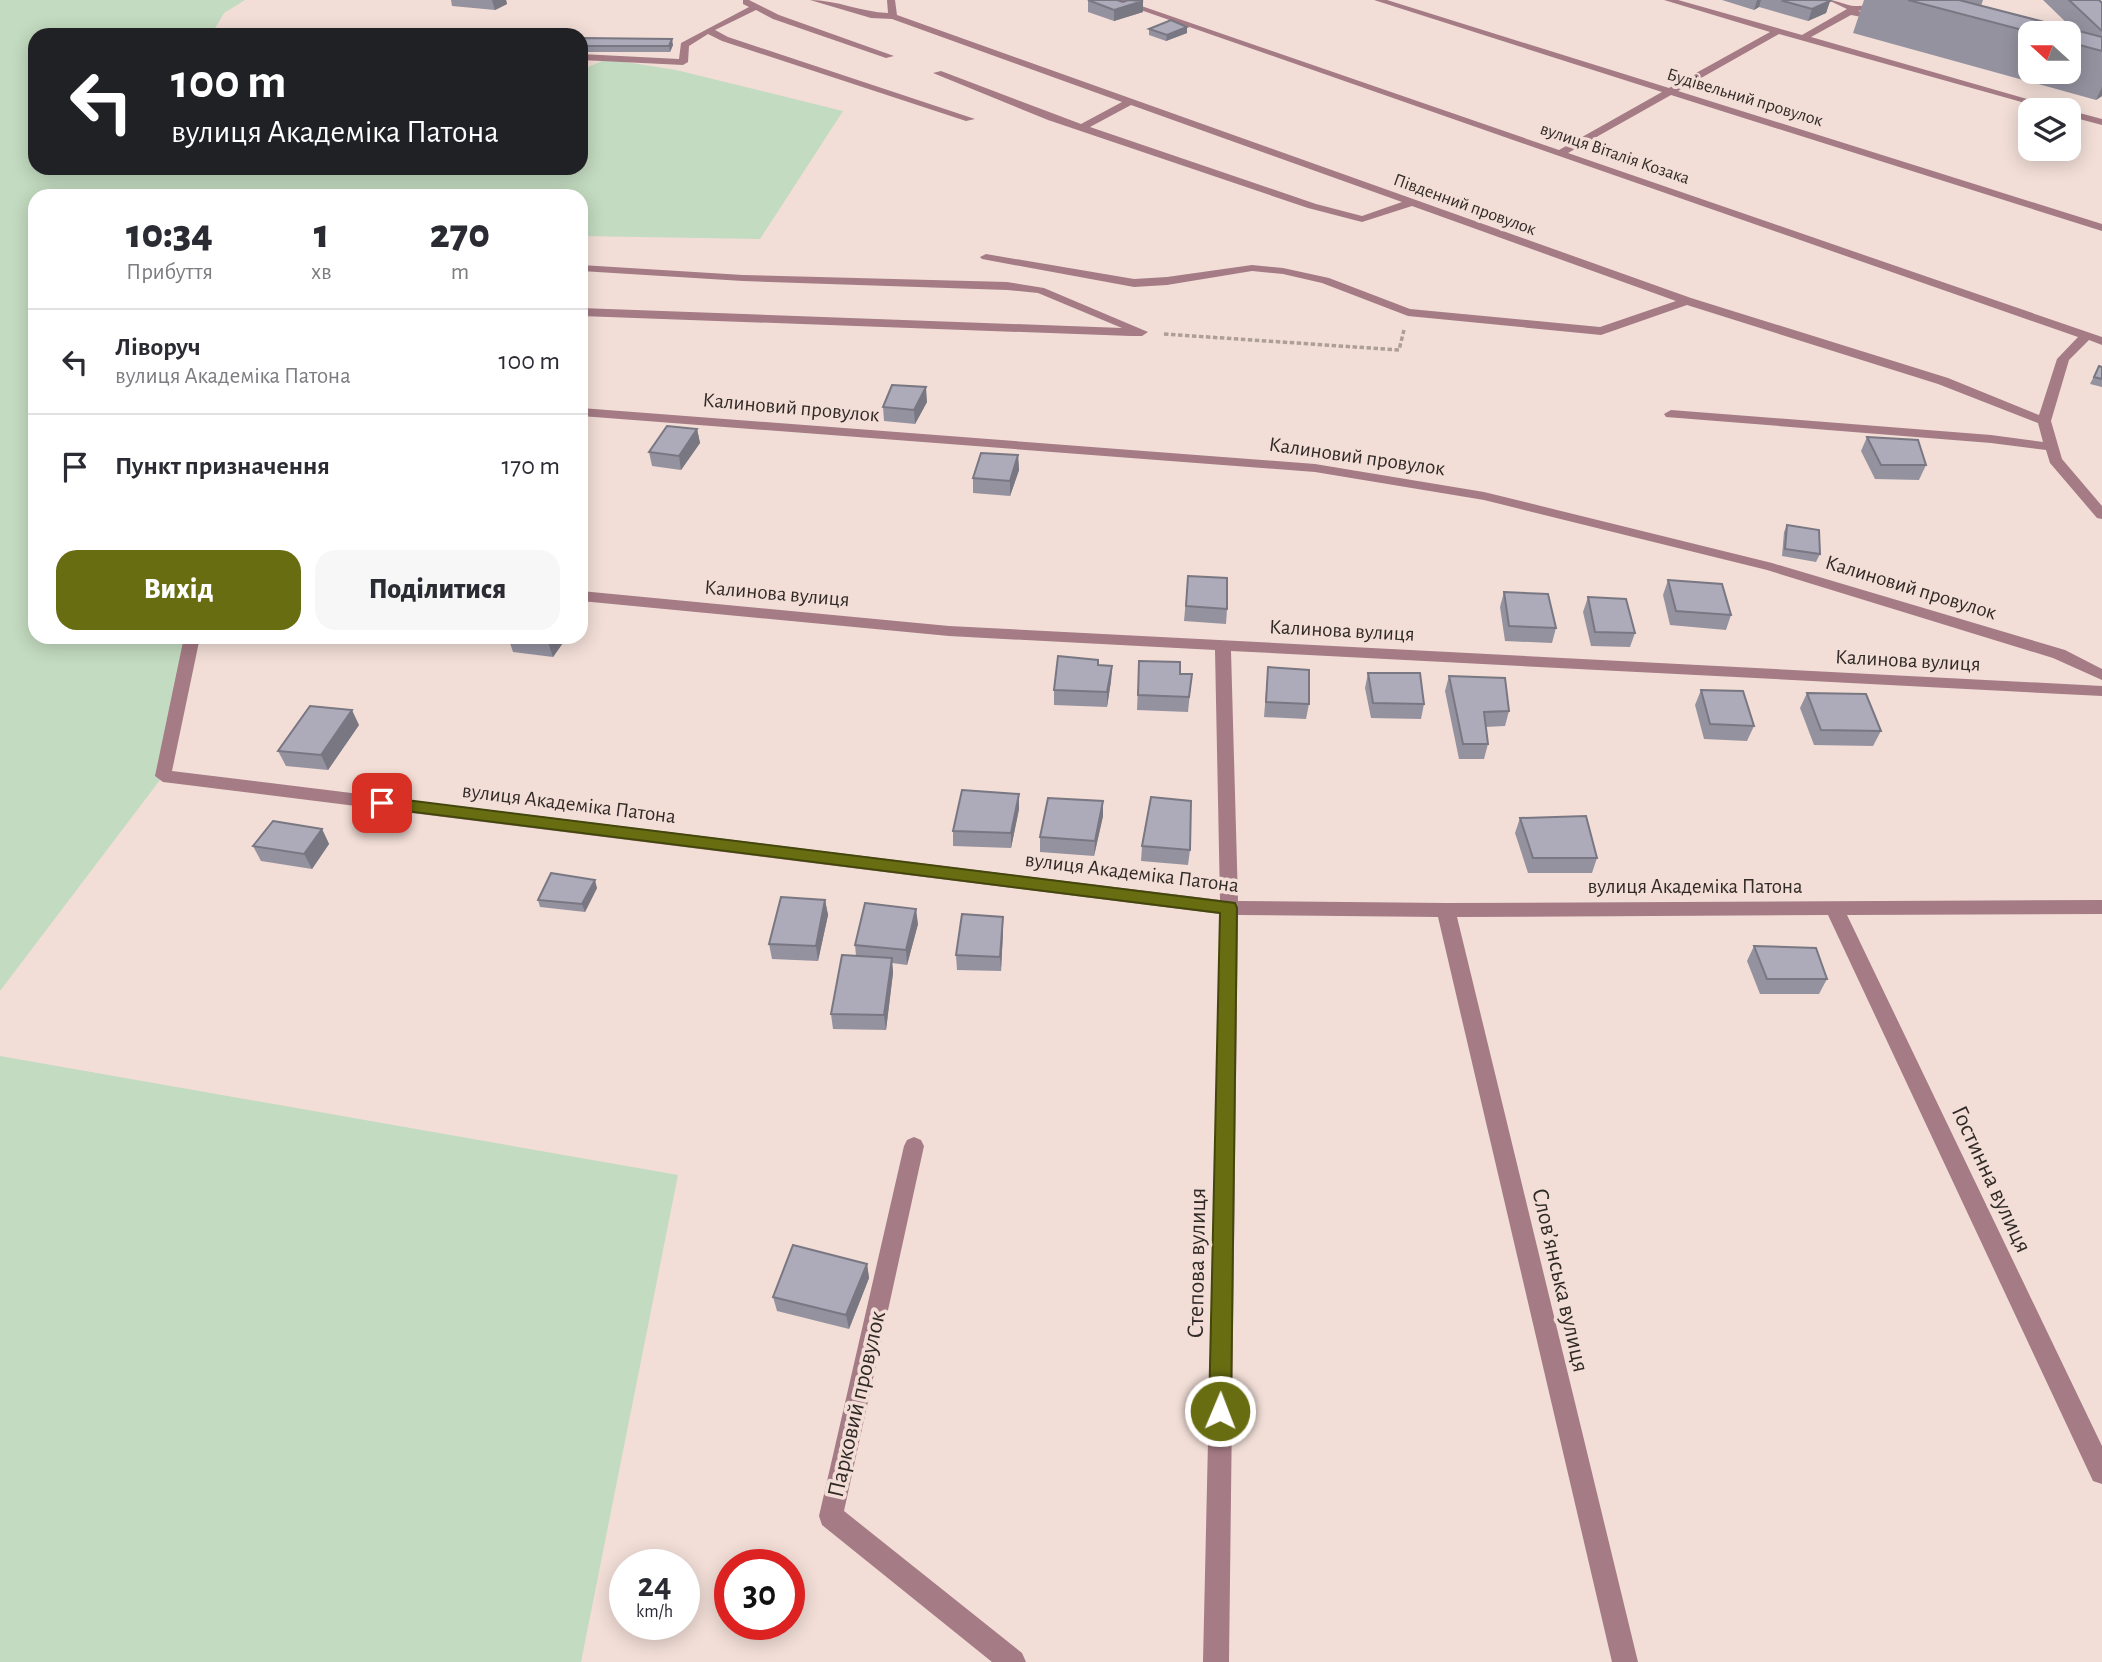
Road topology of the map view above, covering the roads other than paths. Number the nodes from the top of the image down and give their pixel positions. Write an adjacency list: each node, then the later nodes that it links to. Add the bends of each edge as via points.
1 (743, 0): 9 (street)
2 (814, 0): 11 (street, Південний провулок)
3 (891, 0): 11 (street)
4 (1116, 0): 26 (street, вулиця Віталія Козака)
5 (1378, 0): 19 (street, Будівельний провулок)
6 (1668, 0): 14 (street)
7 (1832, 0): 10 (street)
8 (1897, 0): 10 (street)
9 (756, 7): 13 (street); 16 (street)
10 (1853, 10): 12 (street); 15 (street)
11 (893, 16): 21 (street, Південний провулок)
12 (1889, 21)
13 (708, 30): 17 (street, via 684,45 683,62); 23 (street)
14 (1778, 31): 15 (street); 19 (street)
15 (1803, 38): 20 (street)
16 (889, 55)
17 (588, 57)
18 (938, 74): 25 (street)
19 (1669, 92): 26 (street); 28 (street, Будівельний провулок)
20 (2018, 98)
21 (1129, 102): 25 (street); 27 (street, Південний провулок)
22 (2081, 116): 24 (street)
23 (970, 120)
24 (2102, 122)
25 (1082, 127): 27 (street, via 1362,219)
26 (1561, 153): 33 (street, вулиця Віталія Козака)
27 (1410, 203): 31 (street, Південний провулок)
28 (2102, 228)
29 (986, 257): 31 (street, via 1134,283 1252,268 1283,271 1325,280 1408,312 1601,331)
30 (588, 268): 32 (street, via 1018,287 1040,290 1142,332)
31 (1687, 301): 37 (street, Південний провулок, via 1943,381)
32 (588, 313)
33 (2087, 335): 34 (street, вулиця Віталія Козака); 37 (street, via 2063,359)
34 (2102, 341)
35 (588, 413): 43 (street, Калиновий провулок, via 1315,468 1485,496 1772,567 2059,654)
36 (1671, 414): 38 (street)
37 (2044, 421): 38 (street)
38 (2050, 447): 39 (street, via 2055,460)
39 (2102, 515)
40 (588, 597): 42 (street, Калинова вулиця, via 949,631)
41 (191, 644): 46 (street, вулиця Академіка Патона, via 163,776)
42 (1223, 645): 44 (street, Калинова вулиця); 46 (street, Степова вулиця)
43 (2102, 674)
44 (2102, 691)
45 (2102, 907): 47 (street, вулиця Академіка Патона)
46 (1229, 908): 48 (street, вулиця Академіка Патона); 52 (street, Степова вулиця)
47 (1834, 908): 48 (street, вулиця Академіка Патона); 50 (street, Гостинна вулиця)
48 (1447, 910): 53 (street, Словʼянська вулиця)
49 (914, 1146): 51 (street, Парковий провулок, via 831,1516)
50 (2102, 1472)
51 (1013, 1662)
52 (1216, 1662)
53 (1625, 1662)

